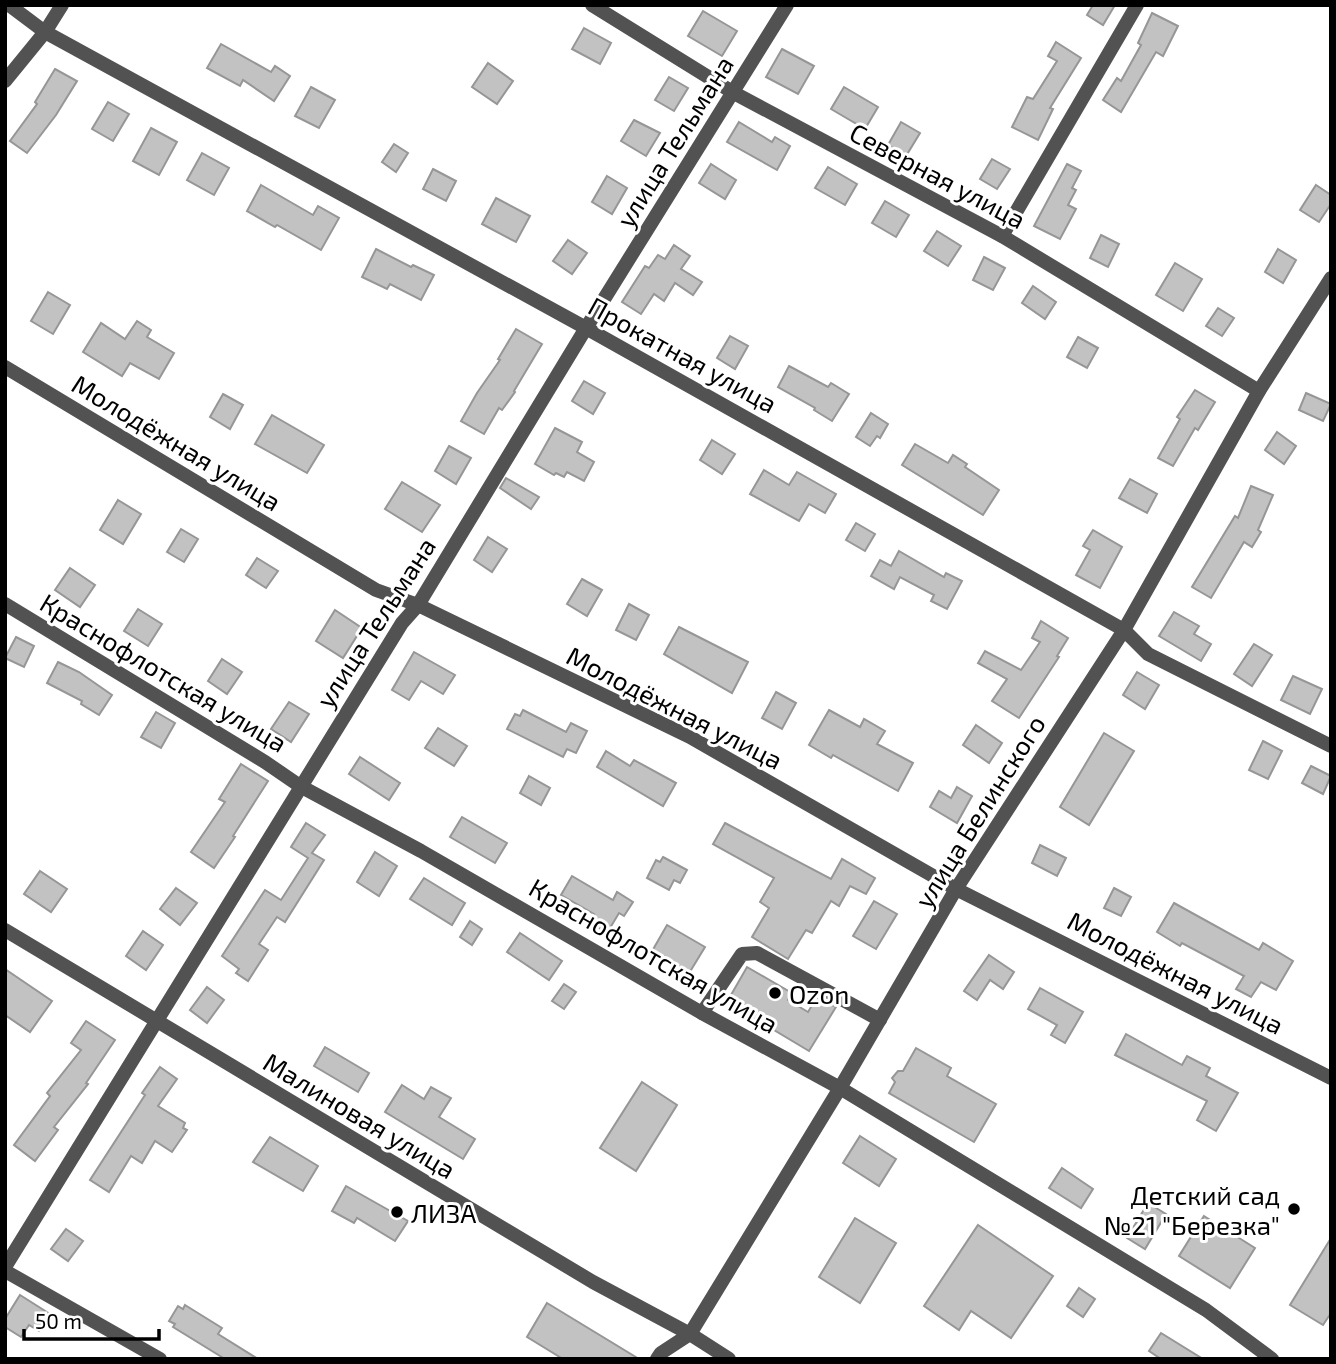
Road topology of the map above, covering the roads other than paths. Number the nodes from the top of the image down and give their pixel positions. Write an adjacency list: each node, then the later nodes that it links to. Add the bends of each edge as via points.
1 (9, 5): 6 (street, Прокатная улица)
2 (62, 5): 6 (street)
3 (592, 5): 8 (street, Северная улица)
4 (787, 5): 8 (street, улица Тельмана)
5 (1137, 5): 9 (street)
6 (45, 32): 7 (street); 11 (street, Прокатная улица)
7 (5, 81)
8 (734, 93): 9 (street, Северная улица); 11 (street, улица Тельмана)
9 (1002, 236): 13 (street, Северная улица)
10 (1329, 284): 13 (street, улица Белинского)
11 (586, 328): 15 (street, улица Тельмана); 16 (street, Прокатная улица)
12 (5, 367): 15 (street, Молодёжная улица, via 376,590)
13 (1259, 391): 16 (street, улица Белинского)
14 (5, 604): 18 (street, Краснофлотская улица)
15 (418, 605): 18 (street, улица Тельмана, via 402,623); 19 (street, Молодёжная улица, via 690,737)
16 (1124, 630): 17 (street, Прокатная улица, via 1148,654); 19 (street, улица Белинского)
17 (1331, 746)
18 (300, 786): 21 (street, Краснофлотская улица, via 421,850); 23 (street, улица Тельмана)
19 (956, 889): 22 (street, улица Белинского); 24 (street, Молодёжная улица)
20 (5, 930): 23 (street, Малиновая улица)
21 (702, 1013): 22 (street, via 742,954 749,952); 25 (street, Краснофлотская улица)
22 (880, 1020): 25 (street, улица Белинского)
23 (155, 1021): 26 (street, улица Тельмана); 27 (street, Малиновая улица, via 593,1282)
24 (1331, 1078)
25 (841, 1088): 27 (street, улица Белинского); 31 (street, Краснофлотская улица, via 1206,1310)
26 (5, 1269): 28 (street)
27 (690, 1334): 29 (street, улица Белинского); 30 (street, Малиновая улица)
28 (160, 1359)
29 (657, 1359)
30 (729, 1359)
31 (1272, 1359)

